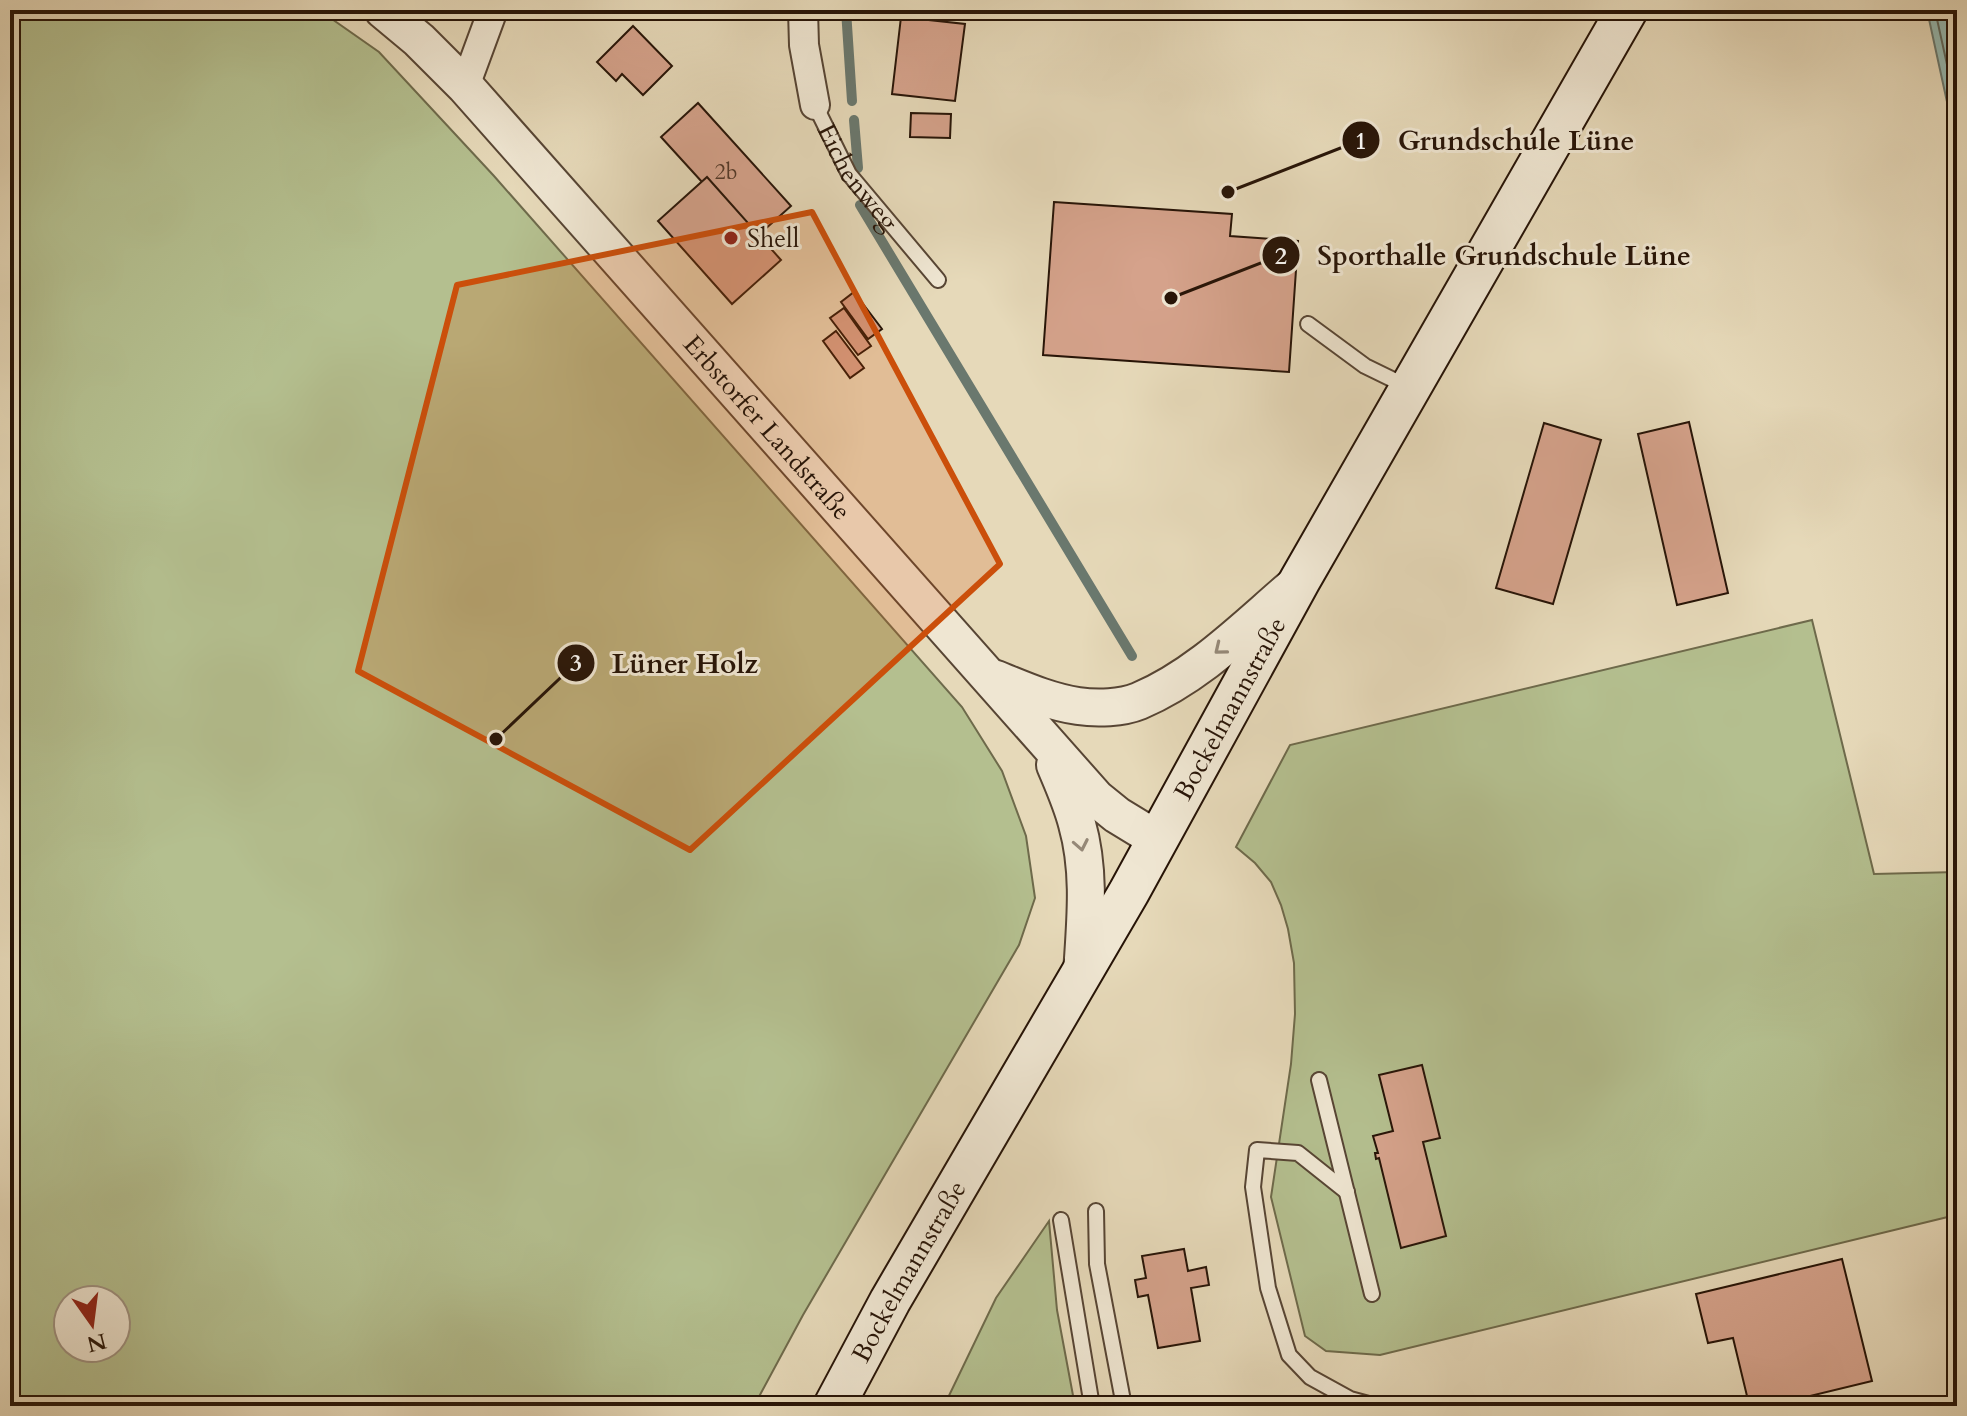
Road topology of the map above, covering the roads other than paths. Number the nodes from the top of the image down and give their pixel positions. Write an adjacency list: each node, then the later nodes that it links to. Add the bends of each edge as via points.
1 (383, 10): 5 (street, Erbstorfer Landstraße)
2 (493, 10): 5 (street)
3 (803, 10): 6 (street, Eichenweg)
4 (1627, 10): 9 (main road, Bockelmannstraße)
5 (465, 86): 11 (street, Erbstorfer Landstraße)
6 (815, 105): 7 (lane, Eichenweg, via 849,174)
7 (938, 280)
8 (1308, 324): 9 (lane, via 1365,366)
9 (1410, 388): 10 (main road, Bockelmannstraße)
10 (1300, 580): 11 (street, one-way to 11, via 1213,655 1137,702 1077,706); 13 (main road, Bockelmannstraße)
11 (990, 677): 12 (street, Erbstorfer Landstraße)
12 (1048, 745): 13 (street, Erbstorfer Landstraße, via 1096,798); 14 (street, one-way to 14, via 1083,851)
13 (1158, 840): 14 (main road, Bockelmannstraße)
14 (1082, 974): 21 (main road, Bockelmannstraße)
15 (1319, 1080): 16 (lane)
16 (1347, 1192): 19 (lane); 20 (lane, via 1298,1153 1257,1150 1253,1187 1268,1288 1289,1355)
17 (1096, 1211): 23 (lane, via 1097,1264)
18 (1061, 1220): 22 (lane)
19 (1372, 1294)
20 (1347, 1403): 24 (lane)
21 (834, 1406)
22 (1092, 1406)
23 (1124, 1406)
24 (1376, 1406)

